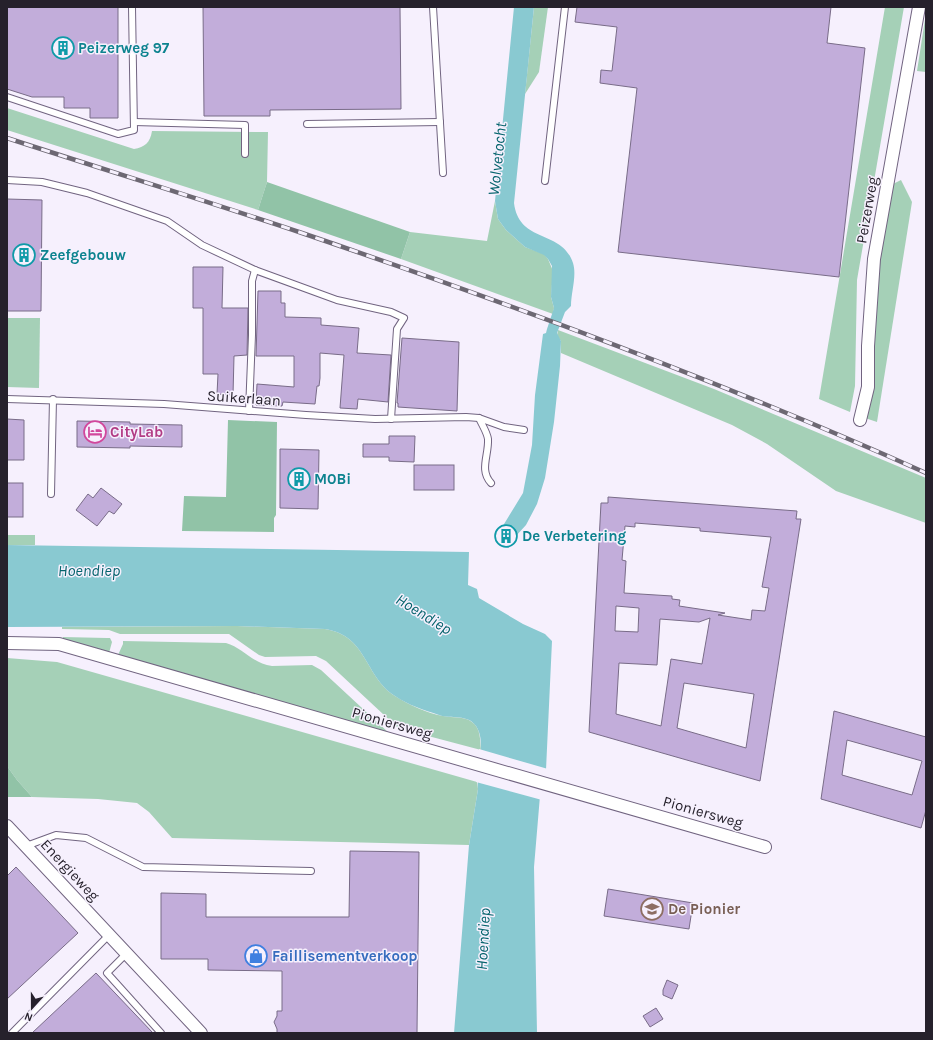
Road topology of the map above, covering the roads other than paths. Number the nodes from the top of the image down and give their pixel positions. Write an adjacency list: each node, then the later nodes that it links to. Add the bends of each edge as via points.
1 (132, 7): 6 (lane)
2 (433, 7): 7 (lane)
3 (565, 7): 12 (lane)
4 (919, 7): 19 (street, Peizerweg, via 874,259 868,387)
5 (7, 97): 6 (lane, via 118,134 134,130)
6 (134, 122): 9 (lane, via 245,124)
7 (440, 122): 8 (lane); 10 (lane)
8 (307, 124)
9 (245, 154)
10 (443, 173)
11 (7, 180): 13 (lane, via 54,184 167,221 202,245)
12 (545, 181)
13 (255, 270): 16 (lane, via 252,281); 18 (lane, via 337,300 391,312 404,318 397,329)
14 (7, 399): 15 (lane, Suikerlaan)
15 (53, 400): 16 (lane, Suikerlaan, via 164,404); 22 (lane)
16 (249, 411): 18 (lane, Suikerlaan)
17 (479, 418): 18 (lane, Suikerlaan); 20 (lane, Suikerlaan, via 504,427); 21 (lane, via 488,439 485,470)
18 (391, 419)
19 (860, 420)
20 (524, 430)
21 (491, 483)
22 (51, 494)
23 (7, 643): 26 (street, Pioniersweg, via 59,644)
24 (7, 826): 25 (street, Energieweg)
25 (26, 846): 27 (lane, via 56,835 86,838 143,867); 28 (street, Energieweg)
26 (765, 847)
27 (311, 871)
28 (109, 935): 29 (street, Energieweg); 30 (lane)
29 (126, 954): 31 (lane, via 107,973); 32 (street, Energieweg)
30 (12, 1033)
31 (161, 1033)
32 (201, 1033)

